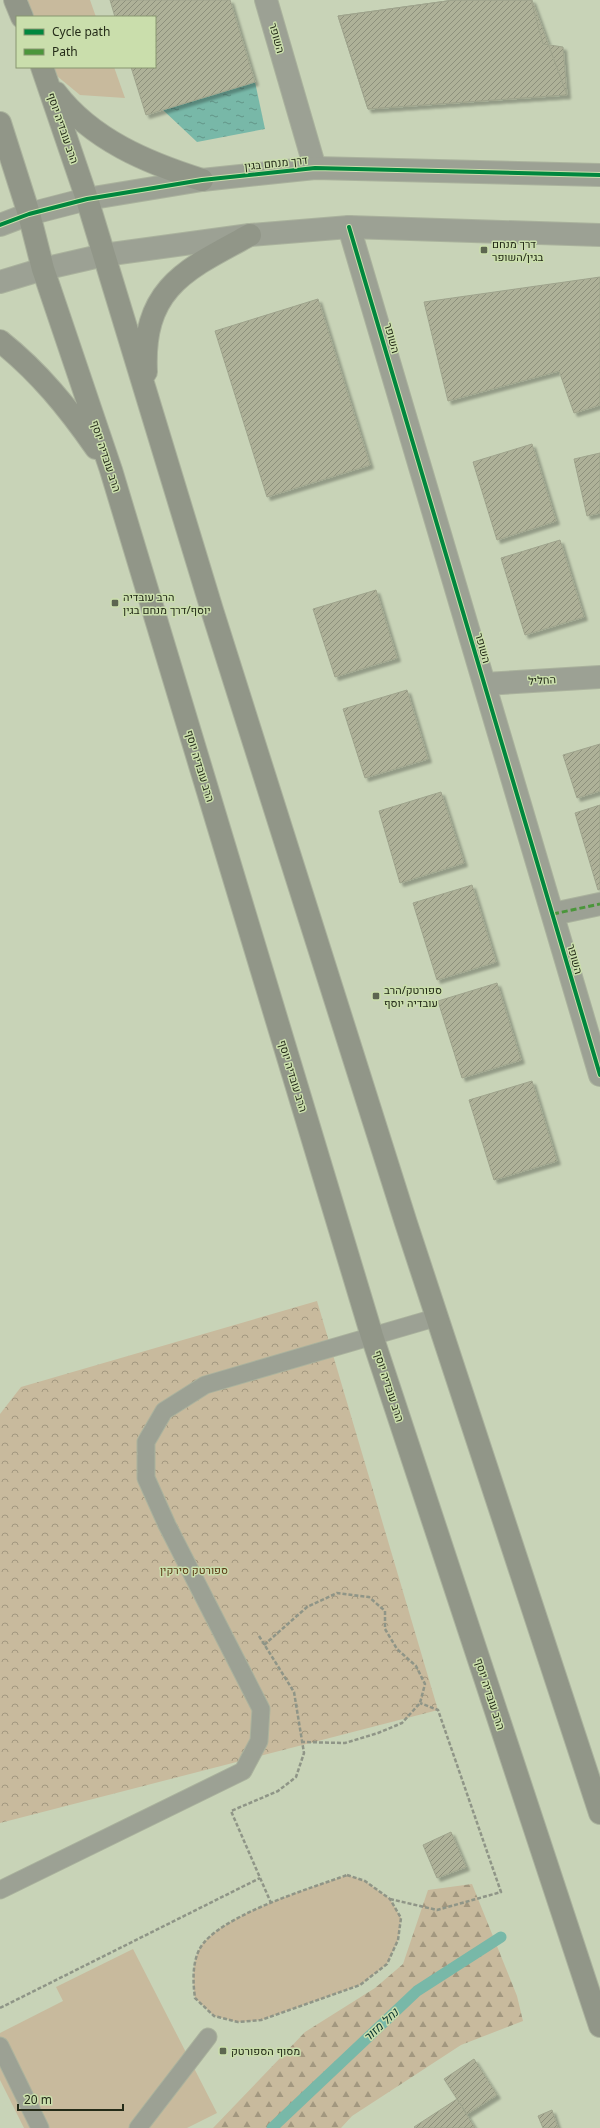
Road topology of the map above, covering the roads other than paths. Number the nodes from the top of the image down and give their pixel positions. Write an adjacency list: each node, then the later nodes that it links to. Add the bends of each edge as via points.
1 (15, 0): 3 (main road)
2 (266, 0): 6 (street, השופר)
3 (22, 16)
4 (45, 74): 8 (main road, via 69,110 90,129 154,163); 9 (main road, הרב עובדיה יוסף)
5 (0, 123): 10 (main road, הרב עובדיה יוסף)
6 (315, 168): 7 (street, דרך מנחם בגין); 8 (street, דרך מנחם בגין)
7 (600, 174)
8 (202, 180): 9 (street, דרך מנחם בגין)
9 (87, 199): 10 (street, דרך מנחם בגין); 15 (main road, הרב עובדיה יוסף)
10 (29, 214): 11 (street, דרך מנחם בגין); 16 (main road, הרב עובדיה יוסף)
11 (0, 225)
12 (349, 227): 13 (street); 14 (street); 22 (street, השופר)
13 (250, 235): 15 (street); 19 (main road, via 182,274 165,293 152,320 145,354)
14 (600, 235)
15 (104, 255): 16 (street); 19 (main road, הרב עובדיה יוסף)
16 (43, 269): 17 (street); 20 (main road, הרב עובדיה יוסף)
17 (0, 282)
18 (0, 341): 20 (main road, via 33,369 69,409)
19 (147, 395): 26 (main road, הרב עובדיה יוסף, via 403,1215)
20 (111, 470): 27 (main road, הרב עובדיה יוסף)
21 (600, 677): 22 (street, החליל)
22 (485, 684): 24 (street, השופר)
23 (600, 904): 24 (street)
24 (553, 914): 25 (street, השופר)
25 (600, 1075)
26 (438, 1316): 27 (lane); 28 (main road, הרב עובדיה יוסף)
27 (372, 1336): 29 (lane, via 205,1385 164,1411 146,1442 146,1478 261,1709 259,1741 243,1771); 30 (main road, הרב עובדיה יוסף)
28 (600, 1813)
29 (0, 1890)
30 (600, 2026)
31 (208, 2037): 34 (lane)
32 (0, 2046): 33 (lane)
33 (40, 2128)
34 (138, 2128)

